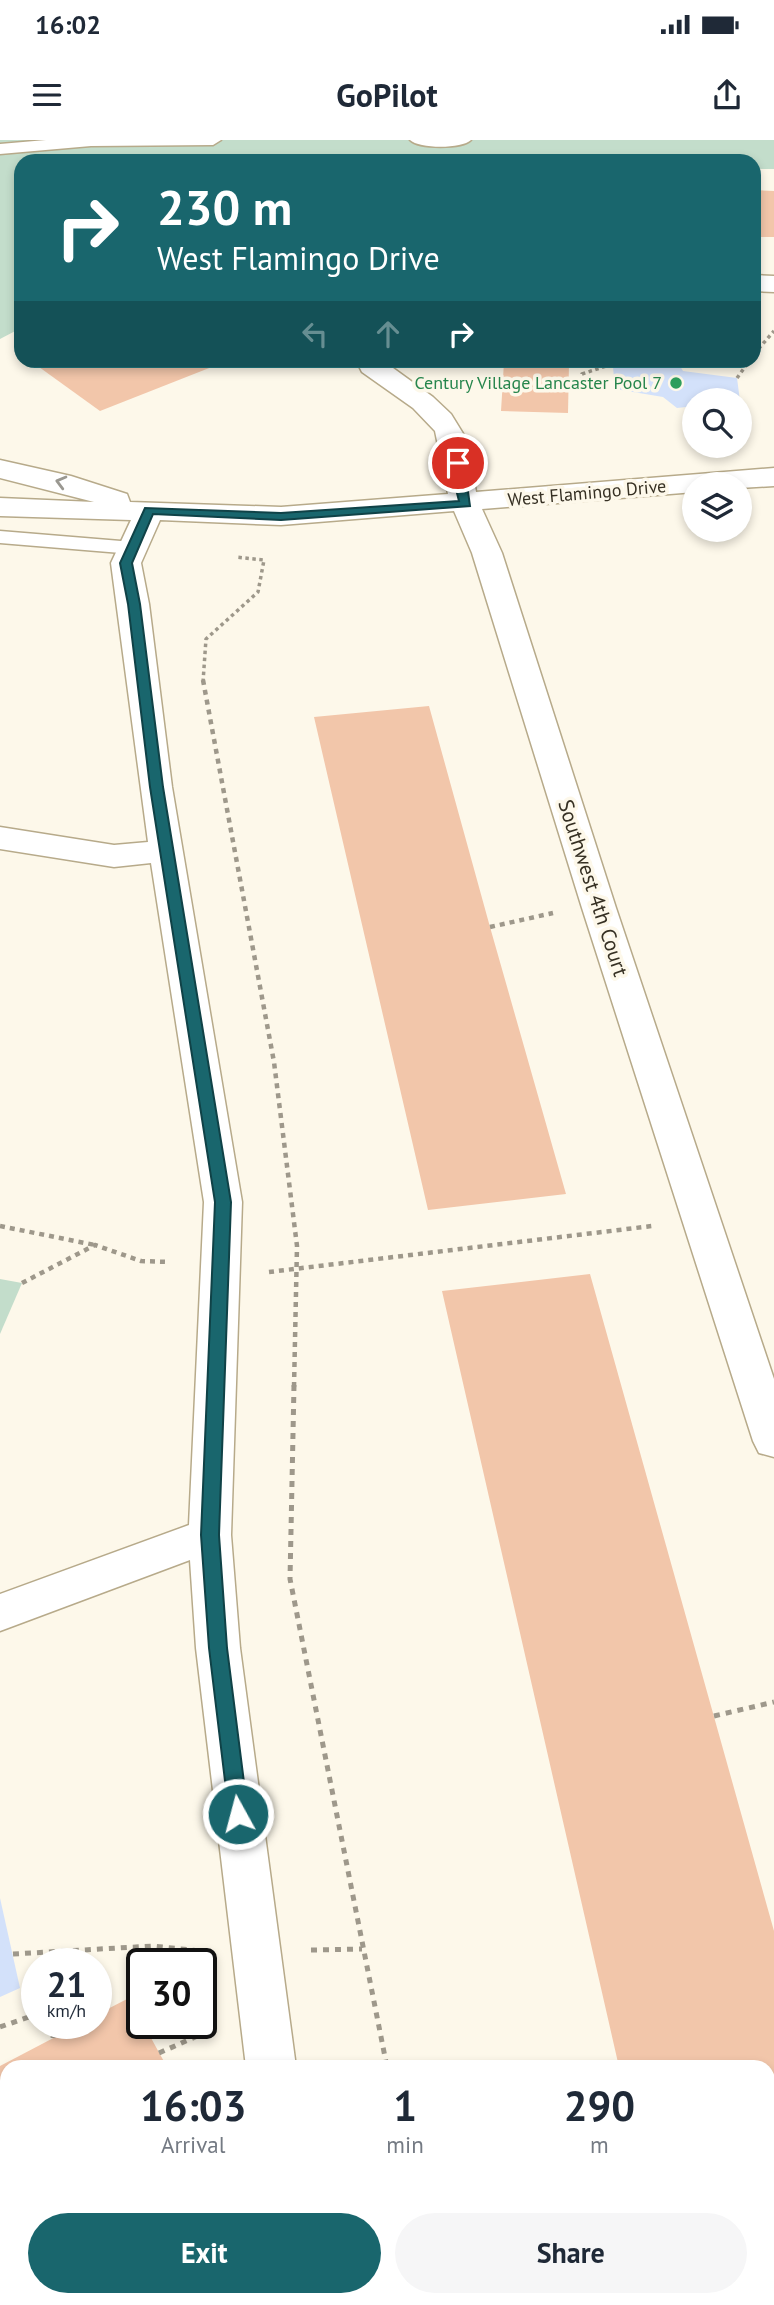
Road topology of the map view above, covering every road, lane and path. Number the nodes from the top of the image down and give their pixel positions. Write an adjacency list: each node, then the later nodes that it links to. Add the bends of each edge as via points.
1 (213, 140): 4 (lane, via 91,141)
2 (418, 140): 3 (lane)
3 (463, 140)
4 (0, 149)
5 (774, 331): 6 (path)
6 (761, 346)
7 (384, 368): 14 (street, Southwest 4th Court, via 448,428)
8 (600, 368): 11 (path, via 582,374 582,389)
9 (744, 368): 10 (path)
10 (737, 377)
11 (569, 388)
12 (0, 469): 16 (street, West Flamingo Drive, one-way to 12, via 61,482)
13 (774, 477): 14 (street, West Flamingo Drive)
14 (466, 504): 16 (street, West Flamingo Drive, via 281,516); 22 (street, Southwest 4th Court, via 487,553)
15 (0, 507): 16 (street, West Flamingo Drive)
16 (149, 511): 18 (street)
17 (0, 537): 18 (lane)
18 (133, 548): 21 (street, via 126,563)
19 (228, 557): 28 (path, via 264,560 258,592 206,639 203,682 274,1062 297,1246)
20 (0, 838): 21 (street, via 114,856)
21 (167, 851): 27 (street, via 223,1202)
22 (599, 908): 23 (path, via 536,915); 24 (street, Southwest 4th Court)
23 (491, 927)
24 (702, 1223): 28 (path); 30 (street, Southwest 4th Court)
25 (0, 1226): 26 (path)
26 (95, 1245): 27 (path, via 141,1261); 29 (path)
27 (220, 1270): 28 (path); 31 (street)
28 (296, 1271): 36 (path, via 290,1579)
29 (22, 1283)
30 (774, 1441)
31 (210, 1535): 32 (street); 37 (street, via 218,1648)
32 (0, 1613)
33 (774, 1702): 34 (path)
34 (714, 1716)
35 (112, 1948): 37 (path)
36 (362, 1949): 37 (path); 43 (path)
37 (255, 1952): 42 (street)
38 (13, 1954): 39 (path)
39 (21, 1954)
40 (21, 2020): 41 (path)
41 (0, 2027)
42 (270, 2060)
43 (386, 2060)

